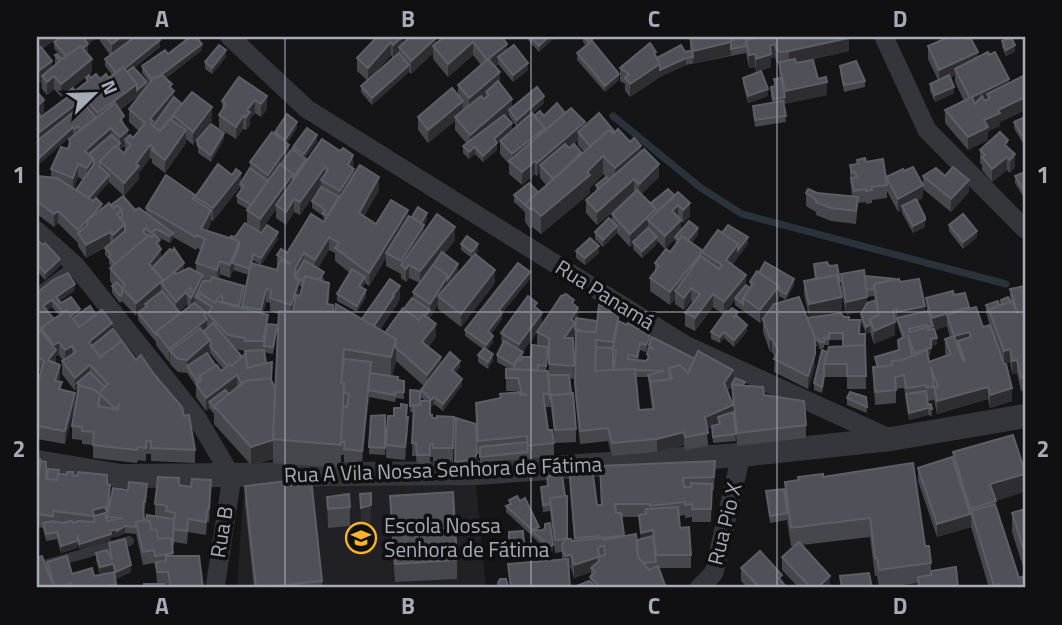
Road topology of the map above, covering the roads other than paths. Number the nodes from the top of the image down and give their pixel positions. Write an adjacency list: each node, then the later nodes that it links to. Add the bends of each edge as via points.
1 (230, 37): 8 (street, Rua Panamá, via 307,108 687,346)
2 (884, 37): 3 (street, via 927,130)
3 (1025, 229)
4 (37, 231): 5 (street)
5 (75, 265): 6 (lane); 11 (street, via 197,418)
6 (37, 293)
7 (1025, 416): 8 (street)
8 (891, 439): 9 (street, Rua A Vila Nossa Senhora de Fátima)
9 (741, 455): 11 (street, Rua A Vila Nossa Senhora de Fátima, via 475,473); 15 (street, Rua Pio X, via 714,573)
10 (37, 462): 11 (street, Rua A Vila Nossa Senhora de Fátima, via 121,476)
11 (232, 477): 14 (street, Rua B)
12 (129, 541): 13 (lane)
13 (37, 567)
14 (215, 588)
15 (699, 588)

